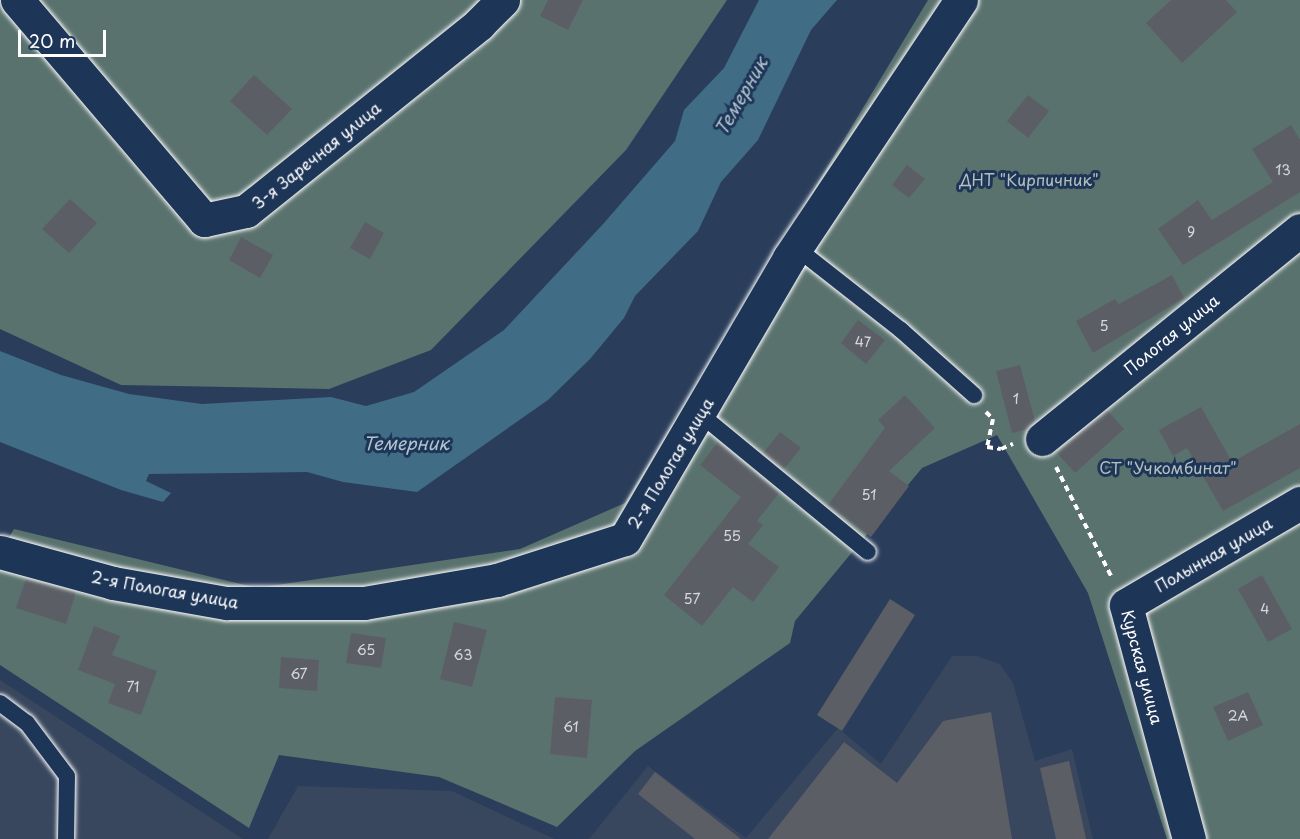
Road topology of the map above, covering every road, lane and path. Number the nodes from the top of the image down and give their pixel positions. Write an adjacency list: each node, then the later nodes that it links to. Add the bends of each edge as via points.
1 (17, 0): 2 (street, 3-я Заречная улица, via 204,220 246,211 479,24)
2 (502, 0)
3 (961, 0): 5 (street, 2-я Пологая улица)
4 (1300, 230): 8 (street, Пологая улица)
5 (795, 247): 6 (lane, via 901,330); 7 (street, 2-я Пологая улица)
6 (974, 395): 8 (path, via 993,419 987,447 1001,449 1025,439)
7 (700, 414): 10 (street, 2-я Пологая улица, via 625,539 497,580 364,603 227,603 113,583); 11 (lane)
8 (1042, 439): 12 (path, Курская улица)
9 (1300, 503): 12 (street, Полынная улица)
10 (0, 552)
11 (868, 552)
12 (1126, 605): 15 (street, Курская улица)
13 (0, 703): 14 (lane, via 27,723 67,776)
14 (66, 839)
15 (1189, 839)

